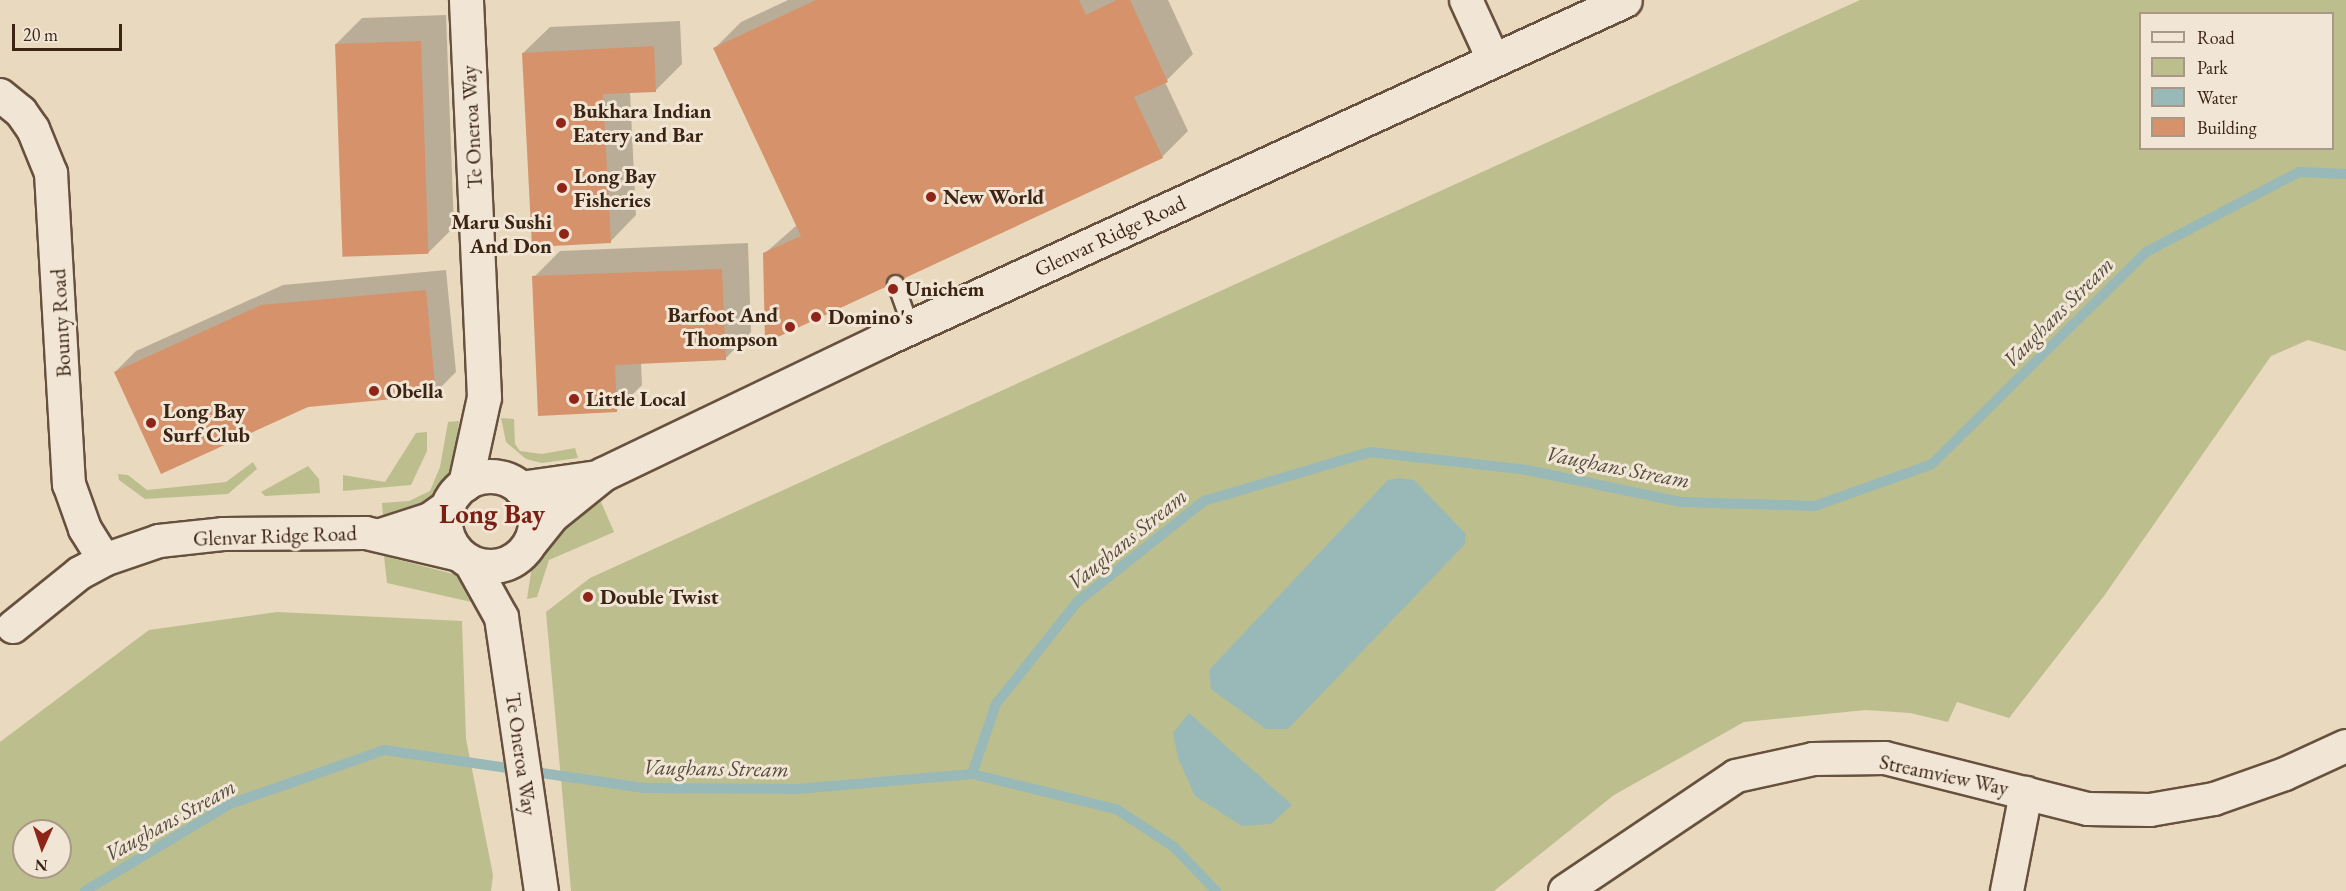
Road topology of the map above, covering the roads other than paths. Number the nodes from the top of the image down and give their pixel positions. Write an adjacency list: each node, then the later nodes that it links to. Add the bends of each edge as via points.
1 (466, 0): 8 (street, Te Oneroa Way)
2 (1466, 0): 4 (street)
3 (1625, 0): 4 (street, Glenvar Ridge Road)
4 (1493, 59): 7 (street, Glenvar Ridge Road)
5 (0, 95): 15 (street, Bounty Road, via 21,112 33,129 51,173 69,484 85,529)
6 (895, 283): 7 (lane)
7 (911, 328): 9 (street, Glenvar Ridge Road)
8 (484, 398): 10 (street, Te Oneroa Way); 11 (street, Te Oneroa Way)
9 (597, 477): 10 (street, Glenvar Ridge Road); 13 (street, Glenvar Ridge Road, via 551,516)
10 (515, 485): 11 (street, via 487,476); 13 (street, Te Oneroa Way, via 534,513)
11 (456, 495): 12 (street, Glenvar Ridge Road, via 430,519); 14 (street, Te Oneroa Way, via 446,533)
12 (381, 535): 14 (street, Glenvar Ridge Road); 15 (street, Glenvar Ridge Road, via 223,534 159,542)
13 (522, 551): 14 (street, via 485,567); 16 (street, Te Oneroa Way)
14 (465, 559): 16 (street, Te Oneroa Way)
15 (104, 560): 17 (street, Glenvar Ridge Road, via 80,573)
16 (501, 617): 20 (street, Te Oneroa Way)
17 (4, 634)
18 (2346, 746): 19 (street, Streamview Way, via 2214,799 2151,810 2088,808)
19 (2026, 793): 21 (street, Streamview Way, via 1885,758 1813,759 1736,776); 22 (street)
20 (541, 891)
21 (1565, 891)
22 (2007, 891)

